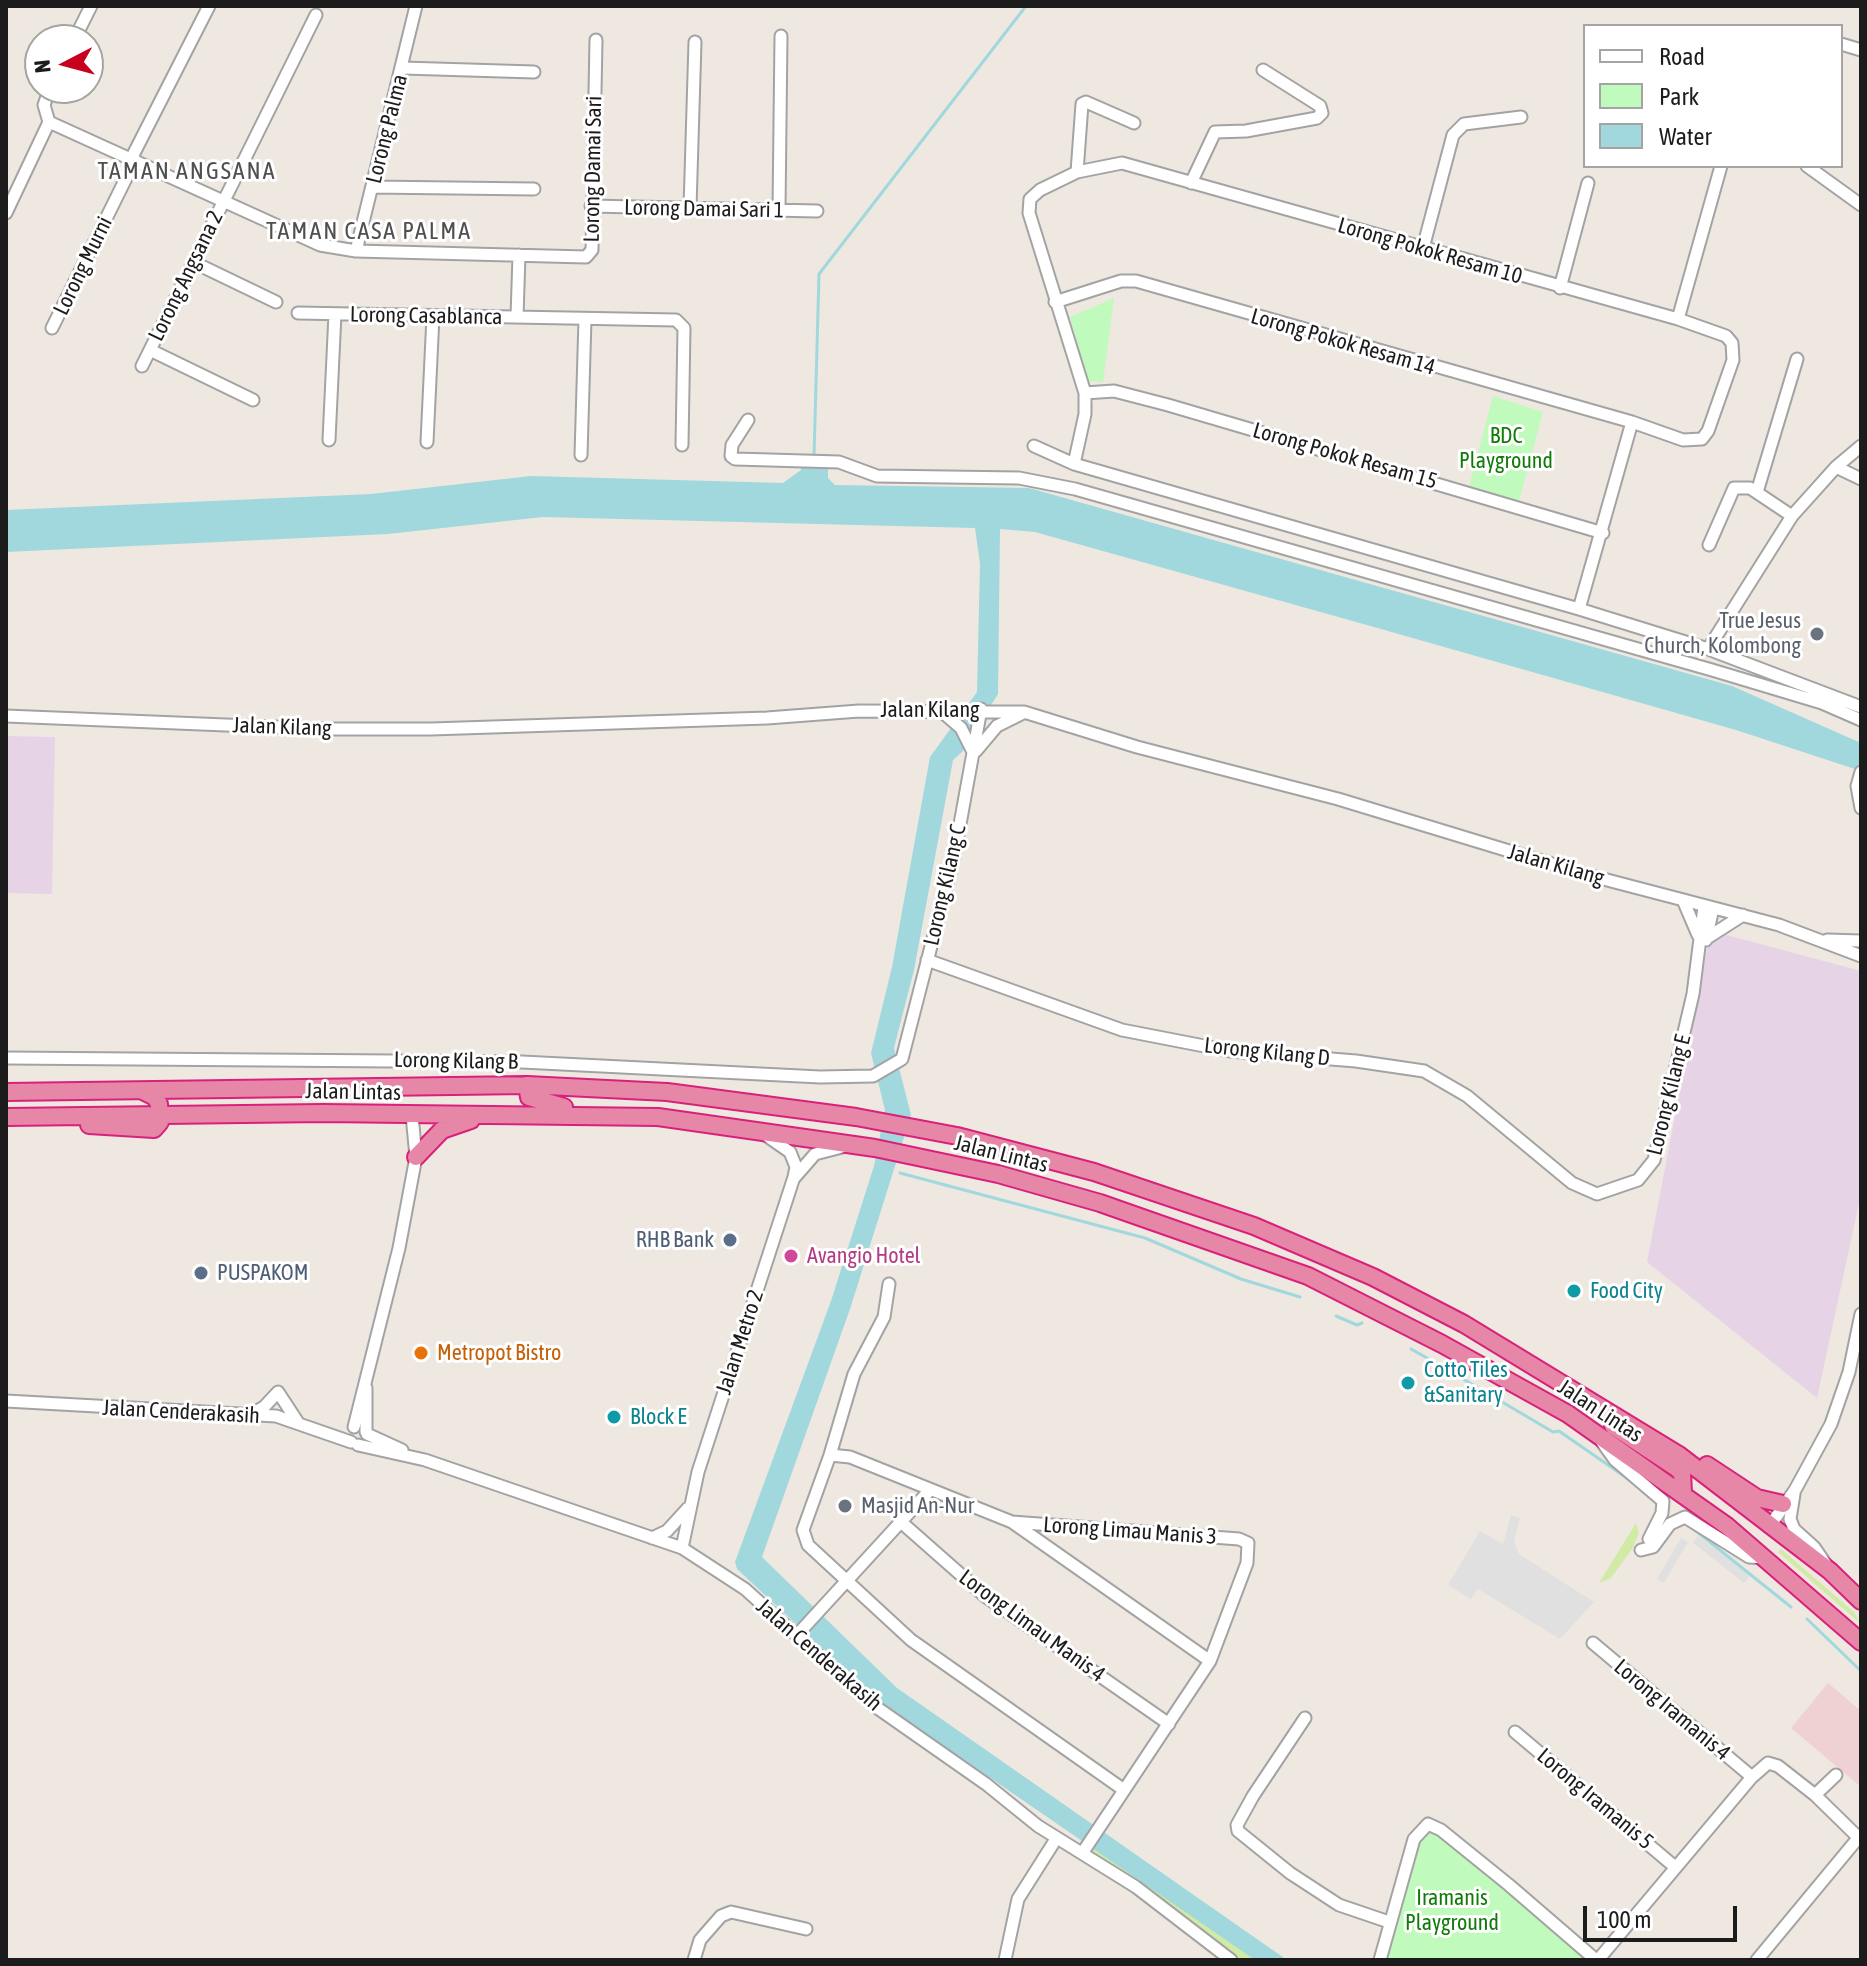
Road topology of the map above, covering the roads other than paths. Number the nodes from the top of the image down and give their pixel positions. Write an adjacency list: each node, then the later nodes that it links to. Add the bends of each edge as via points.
1 (91, 6): 5 (street)
2 (209, 6): 16 (street, Lorong Murni)
3 (416, 6): 9 (street, Lorong Palma)
4 (316, 15): 24 (street, Lorong Angsana 2)
5 (82, 24)
6 (781, 36): 28 (street)
7 (596, 40): 26 (street, Lorong Damai Sari)
8 (695, 42): 27 (street)
9 (403, 68): 11 (street); 22 (street, Lorong Palma)
10 (1263, 70): 20 (street, via 1320,106 1322,113 1246,131 1215,132)
11 (534, 72)
12 (44, 104): 14 (street)
13 (1521, 117): 31 (street, via 1464,124 1453,135)
14 (49, 122): 16 (street, Lorong Damai Sari); 30 (street)
15 (1134, 123): 19 (street, via 1082,104)
16 (133, 160): 24 (street, Lorong Damai Sari); 44 (street, Lorong Murni)
17 (1720, 168): 43 (street)
18 (1810, 168): 25 (street)
19 (1077, 172): 20 (street, Lorong Pokok Resam 10, via 1122,163); 37 (street, Lorong Pokok Resam 10, via 1030,199 1029,213)
20 (1191, 183): 31 (street, Lorong Pokok Resam 10)
21 (1588, 183): 35 (street)
22 (372, 187): 23 (street); 32 (street, Lorong Palma)
23 (534, 189)
24 (223, 202): 32 (street, Lorong Damai Sari, via 303,239); 34 (street, Lorong Angsana 2)
25 (1861, 205)
26 (591, 206): 27 (street, Lorong Damai Sari 1); 33 (street, Lorong Damai Sari, via 590,254)
27 (690, 208): 28 (street, Lorong Damai Sari 1)
28 (779, 210): 29 (street, Lorong Damai Sari 1)
29 (817, 211)
30 (6, 213)
31 (1423, 248): 35 (street, Lorong Pokok Resam 10)
32 (356, 251): 33 (street, Lorong Damai Sari)
33 (519, 255): 41 (street, Lorong Casablanca)
34 (193, 262): 36 (street); 45 (street, Lorong Angsana 2)
35 (1560, 288): 43 (street, Lorong Pokok Resam 10)
36 (276, 302)
37 (1055, 302): 48 (street); 51 (street, Lorong Pokok Resam 14, via 1136,281)
38 (298, 313): 39 (street, Lorong Casablanca)
39 (335, 314): 40 (street, Lorong Casablanca); 53 (street)
40 (433, 316): 41 (street, Lorong Casablanca); 54 (street)
41 (517, 317): 42 (street, Lorong Casablanca)
42 (585, 319): 55 (street, Lorong Casablanca, via 680,323 684,328); 58 (street)
43 (1678, 319): 52 (street, Lorong Pokok Resam 10, via 1732,343 1733,360)
44 (52, 328)
45 (150, 350): 47 (street, Lorong Angsana 2); 49 (street, Lorong Angsana 2)
46 (1797, 359): 62 (street)
47 (142, 366)
48 (1085, 393): 59 (street); 64 (street, Lorong Pokok Resam 15, via 1114,391 1168,405)
49 (253, 400)
50 (748, 420): 73 (street, via 732,445 735,459 839,462 877,476 1019,478 1075,489 1712,670)
51 (1632, 422): 52 (street, Lorong Pokok Resam 14, via 1683,440); 64 (street)
52 (1702, 439)
53 (329, 440)
54 (427, 442)
55 (682, 445)
56 (1034, 446): 59 (street)
57 (1861, 446): 60 (street)
58 (581, 455)
59 (1074, 464): 66 (street)
60 (1836, 467): 61 (street); 63 (street)
61 (1861, 479)
62 (1757, 492): 63 (street); 65 (street, via 1734,488)
63 (1792, 516): 67 (street)
64 (1603, 533): 66 (street)
65 (1709, 545)
66 (1579, 609): 67 (street)
67 (1708, 649): 68 (street)
68 (1861, 707)
69 (938, 709): 70 (street, Jalan Kilang); 72 (street, Jalan Kilang, via 431,729); 74 (street, via 961,728)
70 (981, 709): 71 (street, Jalan Kilang); 74 (street, Lorong Kilang C)
71 (1024, 712): 74 (street, via 997,726); 77 (street, Jalan Kilang)
72 (6, 716)
73 (1861, 720)
74 (973, 755): 84 (street, Lorong Kilang C)
75 (1860, 774): 76 (street)
76 (1861, 808)
77 (1683, 900): 78 (street, Jalan Kilang); 80 (street)
78 (1708, 908): 79 (street, Jalan Kilang); 80 (street, Lorong Kilang E)
79 (1743, 915): 80 (street); 81 (street, Jalan Kilang)
80 (1703, 940): 100 (street, Lorong Kilang E, via 1651,1168 1615,1191 1597,1194)
81 (1822, 940): 82 (street, Jalan Kilang); 83 (street, Jalan Kilang)
82 (1861, 941)
83 (1861, 956)
84 (927, 960): 86 (street, Lorong Kilang C); 100 (street, Lorong Kilang D, via 1122,1030 1230,1051 1424,1071 1467,1096)
85 (6, 1058): 86 (street, Lorong Kilang B, via 522,1062 873,1076)
86 (902, 1059)
87 (527, 1085): 88 (highway, Jalan Lintas); 91 (highway, via 529,1097 537,1101); 104 (highway, Jalan Lintas, via 667,1092 784,1106 957,1136 1094,1172 1254,1226 1373,1277)
88 (387, 1087): 89 (highway, Jalan Lintas); 93 (highway, via 405,1100)
89 (143, 1091): 90 (highway, Jalan Lintas); 92 (highway, via 155,1097)
90 (6, 1092)
91 (589, 1114): 94 (highway, Jalan Lintas); 96 (highway, Jalan Lintas)
92 (161, 1115): 93 (highway, Jalan Lintas); 95 (highway, via 158,1126 143,1130)
93 (412, 1115): 94 (highway, Jalan Lintas); 98 (street)
94 (488, 1115): 98 (highway, via 442,1130)
95 (6, 1117)
96 (757, 1130): 97 (highway, Jalan Lintas); 99 (street, via 790,1152)
97 (875, 1148): 99 (street, via 819,1152); 109 (highway, Jalan Lintas, via 1100,1203 1308,1276 1442,1344)
98 (416, 1157): 110 (street, via 367,1372)
99 (794, 1177): 117 (street, Jalan Metro 2)
100 (1580, 1189)
101 (889, 1284): 111 (street, via 884,1317 854,1374)
102 (1861, 1314): 105 (street)
103 (1861, 1341): 105 (street)
104 (1496, 1343): 112 (highway, Jalan Lintas); 115 (highway, via 1532,1373 1675,1467 1682,1473)
105 (1849, 1372): 114 (street, via 1831,1424)
106 (6, 1401): 107 (street, Jalan Cenderakasih)
107 (250, 1415): 108 (street, Jalan Cenderakasih); 108 (street, via 278,1392)
108 (302, 1423): 110 (street, Jalan Cenderakasih)
109 (1596, 1434): 115 (highway, Jalan Lintas); 115 (street, via 1615,1460 1663,1501 1649,1539)
110 (358, 1435): 121 (street, Jalan Cenderakasih)
111 (830, 1455): 113 (street, via 850,1457); 126 (street, via 804,1538)
112 (1679, 1455): 116 (highway, via 1707,1465 1765,1502); 120 (highway, Jalan Lintas)
113 (930, 1490): 118 (street); 119 (street)
114 (1795, 1490): 116 (street); 125 (street, via 1790,1507 1794,1529)
115 (1683, 1492): 124 (highway, Jalan Lintas)
116 (1783, 1504): 120 (street)
117 (688, 1508): 121 (street, Jalan Metro 2, via 667,1531); 122 (street, Jalan Metro 2)
118 (901, 1522): 126 (street); 134 (street, Lorong Limau Manis 4, via 985,1596)
119 (1012, 1522): 132 (street); 132 (street, Lorong Limau Manis 3, via 1248,1543 1247,1563)
120 (1769, 1527): 125 (highway, Jalan Lintas); 128 (highway, via 1765,1545)
121 (652, 1538): 122 (street, Jalan Cenderakasih)
122 (682, 1548): 129 (street, Jalan Cenderakasih)
123 (1641, 1550): 124 (street, via 1653,1547 1670,1524 1685,1517 1749,1557)
124 (1765, 1558): 130 (highway, Jalan Lintas)
125 (1830, 1571): 127 (highway, Jalan Lintas)
126 (848, 1581): 129 (street); 138 (street, via 911,1640)
127 (1861, 1601)
128 (1861, 1629)
129 (800, 1633): 141 (street, Jalan Cenderakasih, via 876,1707)
130 (1861, 1642)
131 (1593, 1643): 137 (street, Lorong Iramanis 4)
132 (1210, 1661): 134 (street)
133 (1305, 1718): 144 (street, via 1253,1796 1238,1831 1339,1905)
134 (1169, 1724): 138 (street)
135 (1515, 1732): 143 (street, Lorong Iramanis 5)
136 (1836, 1775): 139 (street)
137 (1752, 1777): 139 (street, via 1768,1763); 143 (street)
138 (1124, 1790): 142 (street)
139 (1815, 1795): 140 (street)
140 (1860, 1838): 151 (street)
141 (1056, 1839): 142 (street, Jalan Cenderakasih); 147 (street, via 1018,1899)
142 (1085, 1849): 148 (street, Jalan Cenderakasih)
143 (1675, 1867): 150 (street)
144 (1389, 1922): 149 (street); 150 (street, via 1414,1839 1428,1824)
145 (806, 1929): 146 (street, via 731,1912 700,1940)
146 (694, 1960)
147 (1005, 1960)
148 (1231, 1960)
149 (1380, 1960)
150 (1597, 1960)
151 (1757, 1960)

